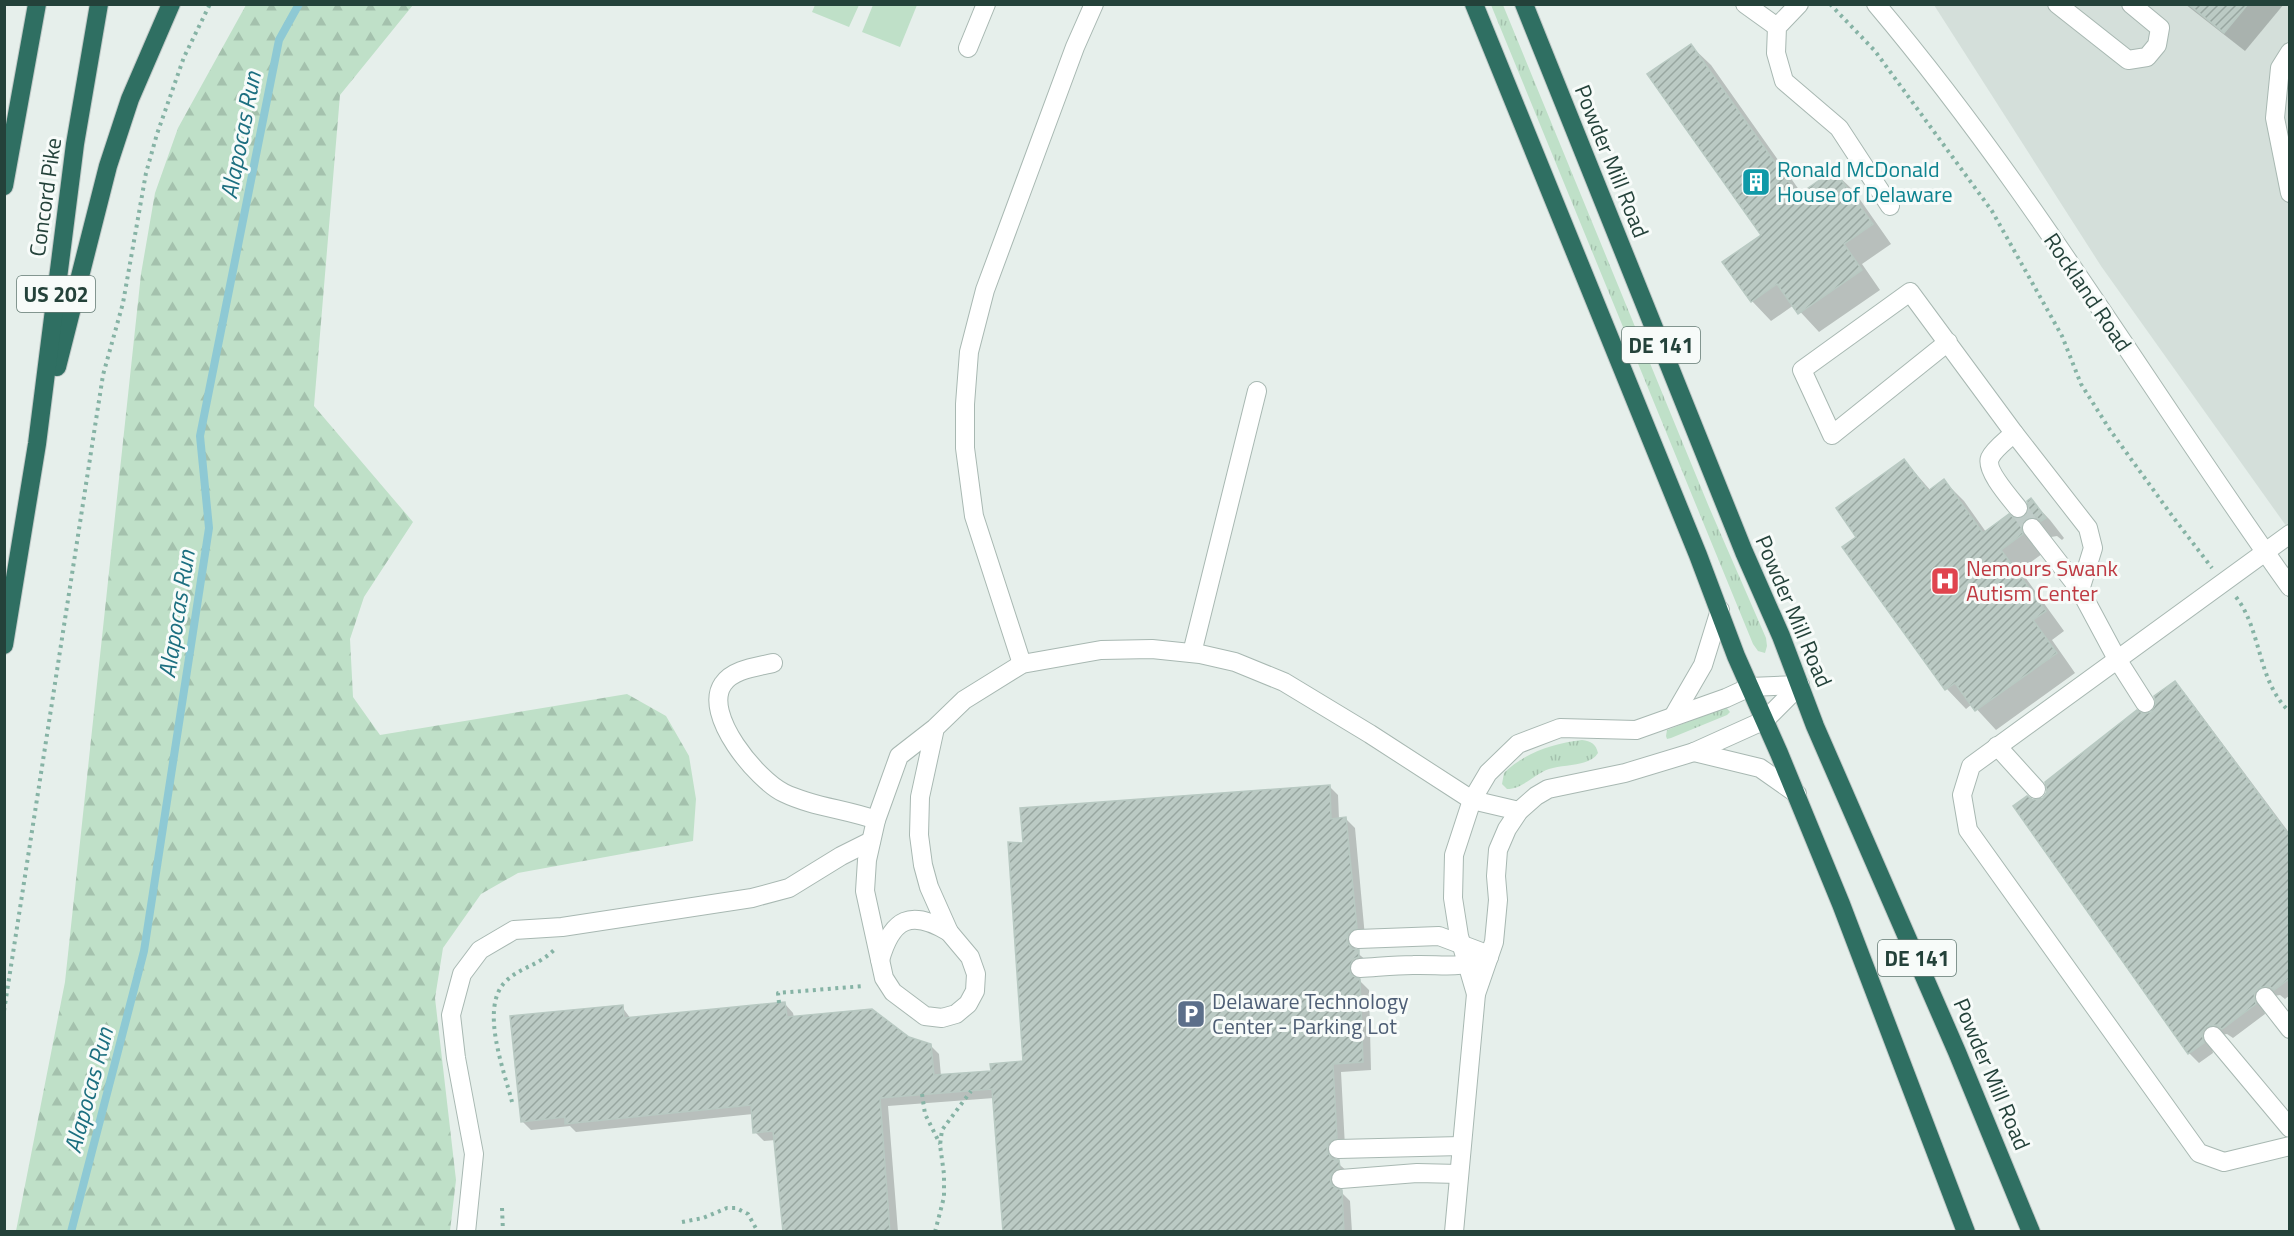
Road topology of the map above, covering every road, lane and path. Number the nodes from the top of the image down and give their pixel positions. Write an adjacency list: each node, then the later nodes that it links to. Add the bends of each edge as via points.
1 (37, 4): 18 (highway, Concord Pike)
2 (99, 4): 24 (highway, Concord Pike / US 202, via 75,144)
3 (171, 4): 24 (highway, via 130,99 108,166)
4 (210, 4): 65 (path, via 184,57 157,134 123,303 103,375)
5 (986, 4): 16 (street)
6 (1094, 4): 37 (street, via 985,290 969,352 965,448 975,516)
7 (1474, 4): 32 (highway, DE 141)
8 (1524, 4): 38 (highway, Powder Mill Road / DE 141)
9 (1745, 4): 15 (street)
10 (1799, 4): 15 (street)
11 (1830, 4): 29 (path, via 1875,51 1992,211 2062,336 2092,402)
12 (1876, 4): 28 (street, Rockland Road, via 2033,211)
13 (2057, 4): 14 (street, via 2127,60 2147,57 2157,45 2160,28)
14 (2131, 4)
15 (1777, 27): 20 (street, via 1776,53 1784,81 1839,128)
16 (968, 48)
17 (2289, 52): 19 (street, via 2280,68 2275,118)
18 (4, 186)
19 (2289, 193)
20 (1890, 206)
21 (1948, 342): 21 (street, via 1910,292 1802,369 1832,435); 23 (street)
22 (1257, 391): 34 (street)
23 (2014, 433): 25 (street, via 1991,455 1989,462 1993,474); 31 (street, via 2088,528 2093,548)
24 (37, 444): 33 (highway, Concord Pike / US 202)
25 (2018, 508)
26 (2032, 528): 31 (street)
27 (2289, 534): 28 (street)
28 (2265, 552): 29 (street); 30 (street, Rockland Road)
29 (2223, 582): 35 (street); 41 (path, via 2244,608 2261,661)
30 (2289, 587)
31 (2080, 590): 35 (street)
32 (1720, 610): 39 (highway, DE 141); 42 (street, via 1703,665)
33 (4, 645)
34 (1192, 653): 37 (street, via 1152,649 1101,651); 49 (street, via 1235,662 1284,682)
35 (2117, 659): 40 (street); 45 (street)
36 (773, 663): 51 (street, via 734,674 722,685 719,702 735,744 753,769 781,791)
37 (1023, 664): 44 (street, via 964,700)
38 (1800, 685): 39 (street); 43 (street); 86 (highway, Powder Mill Road / DE 141)
39 (1750, 687): 42 (street); 43 (highway, DE 141)
40 (2145, 704)
41 (2289, 712)
42 (1674, 716): 49 (street, via 1636,730 1560,729 1518,744 1488,773)
43 (1765, 720): 46 (street); 48 (highway, DE 141)
44 (935, 728): 51 (street, via 899,756); 54 (street, via 920,797 919,835 929,887)
45 (1997, 746): 47 (street); 74 (street, via 1971,766 1962,795 1968,830 2199,1153 2224,1162)
46 (1694, 752): 48 (street, via 1760,768); 50 (street, via 1626,773 1548,789)
47 (2036, 789)
48 (1797, 794): 85 (highway, DE 141)
49 (1472, 800): 50 (street); 56 (street, via 1454,855 1454,898)
50 (1519, 811): 57 (street, via 1498,850 1498,900)
51 (876, 820): 52 (street)
52 (870, 841): 53 (street, via 789,888 752,898); 58 (street, via 865,891)
53 (562, 927): 70 (path, via 556,947 545,960 519,972 497,994 493,1022); 80 (street, via 514,930 480,950 462,974 451,1015 474,1154)
54 (949, 932): 58 (street, via 918,918 905,922 893,930); 58 (street, via 970,957 976,974 975,991 956,1014 942,1018 925,1016 909,1006 884,978)
55 (1358, 939): 56 (street, via 1439,936)
56 (1461, 944): 57 (street); 59 (street)
57 (1489, 957): 59 (street); 62 (street)
58 (880, 960)
59 (1466, 965): 60 (street); 62 (street)
60 (1360, 968)
61 (864, 986): 64 (path, via 778,993)
62 (1476, 994): 73 (street)
63 (2265, 997): 66 (street)
64 (779, 1003)
65 (4, 1011)
66 (2289, 1029)
67 (2212, 1036): 71 (street)
68 (971, 1091): 72 (path, via 942,1130)
69 (922, 1094): 72 (path)
70 (512, 1102)
71 (2289, 1128)
72 (940, 1145): 83 (path, via 944,1197)
73 (1461, 1146): 75 (street); 76 (street)
74 (2289, 1146)
75 (1338, 1149)
76 (1459, 1174): 77 (street); 84 (street)
77 (1341, 1179)
78 (502, 1208): 81 (path)
79 (682, 1222): 82 (path, via 736,1208 748,1214)
80 (466, 1232)
81 (503, 1232)
82 (758, 1232)
83 (935, 1232)
84 (1454, 1232)
85 (1966, 1232)
86 (2031, 1232)

